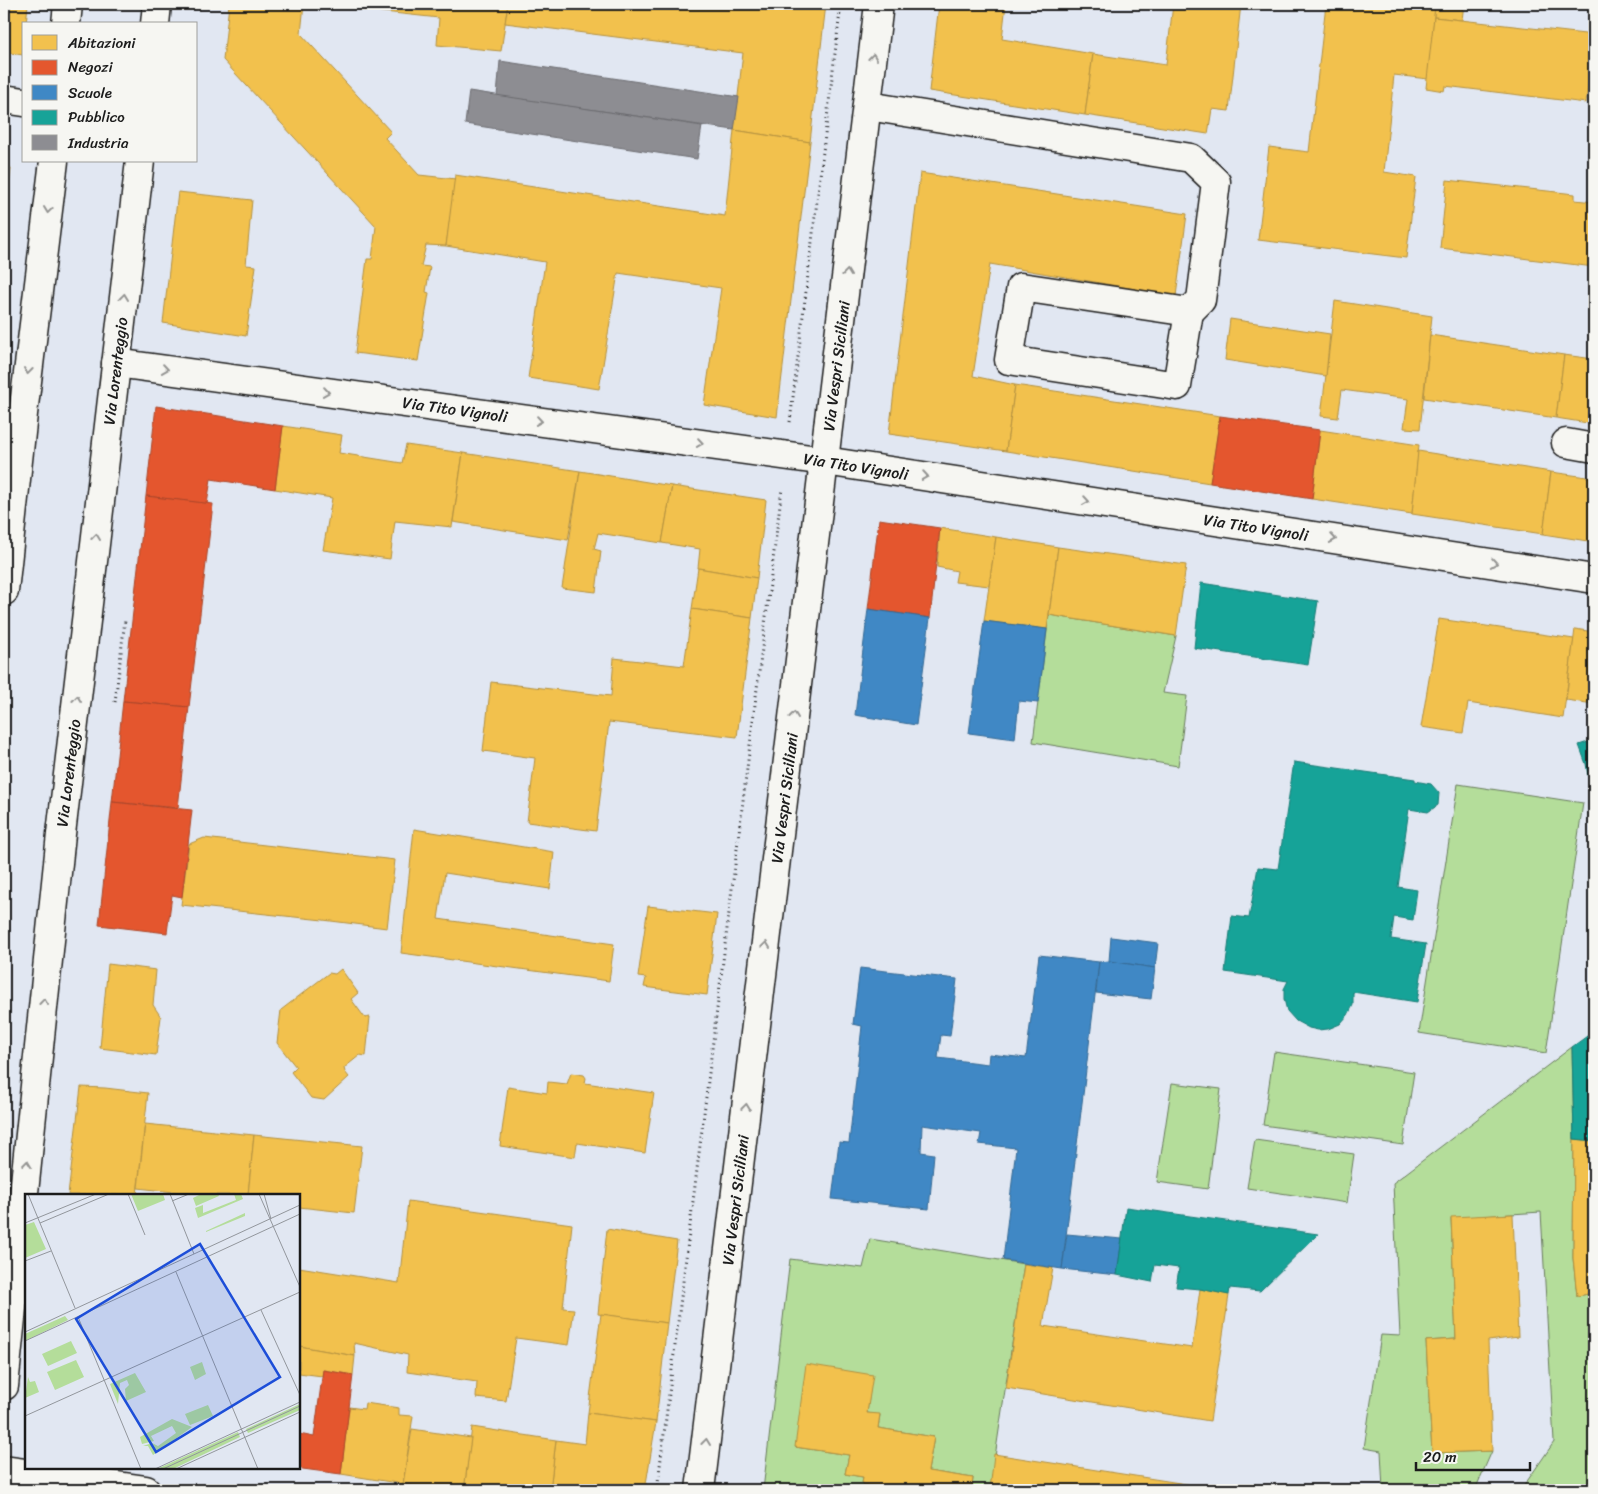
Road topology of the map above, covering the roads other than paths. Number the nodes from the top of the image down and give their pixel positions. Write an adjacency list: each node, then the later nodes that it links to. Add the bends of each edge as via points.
1 (68, 4): 4 (street)
2 (157, 4): 5 (street)
3 (879, 4): 8 (street, Via Vespri Siciliani, one-way to 3)
4 (66, 22)
5 (155, 22)
6 (4, 99): 7 (street)
7 (22, 102)
8 (868, 106): 11 (street, via 1191,158 1216,182); 15 (street, Via Vespri Siciliani, one-way to 8)
9 (54, 162): 17 (street, one-way to 17)
10 (140, 162): 12 (street, Via Lorenteggio, one-way to 10)
11 (1195, 306): 11 (street, via 1177,386 1009,360 1021,286)
12 (116, 363): 15 (street, Via Tito Vignoli, one-way to 15); 18 (street, Via Lorenteggio, one-way to 12, via 61,834)
13 (1566, 444): 14 (street)
14 (1594, 448)
15 (825, 461): 16 (street, Via Tito Vignoli, one-way to 16); 21 (street, Via Vespri Siciliani, one-way to 15)
16 (1594, 579)
17 (4, 591)
18 (4, 1386)
19 (4, 1470): 20 (street)
20 (146, 1490)
21 (700, 1490)

